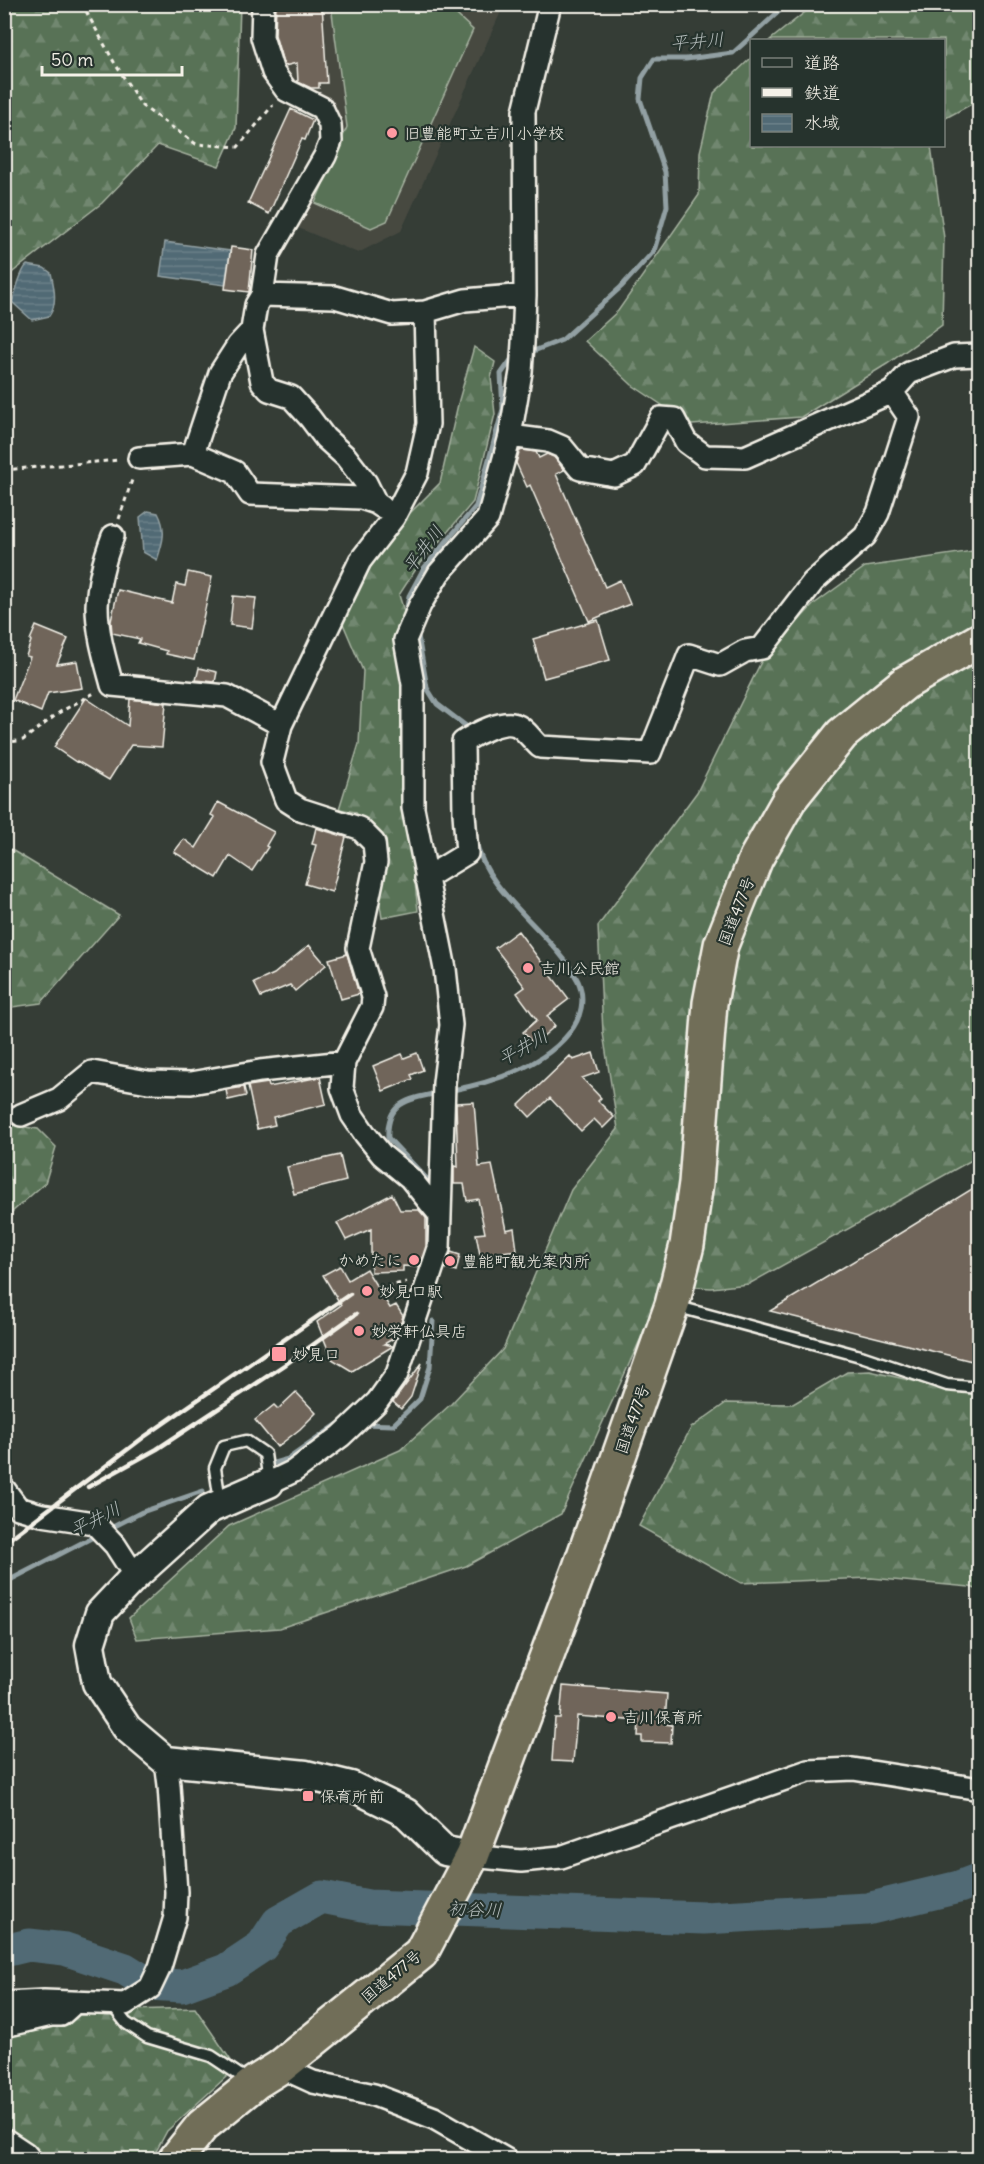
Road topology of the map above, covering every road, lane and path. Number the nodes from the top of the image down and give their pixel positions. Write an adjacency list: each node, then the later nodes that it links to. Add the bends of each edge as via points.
1 (82, 4): 4 (path, via 142,106 196,144 238,147)
2 (263, 4): 4 (street, via 262,37 273,72)
3 (550, 4): 6 (street, via 524,111)
4 (286, 90): 5 (street, via 322,108 330,124 331,141 268,255)
5 (262, 295): 7 (street, via 335,297 392,314); 8 (street, via 256,305)
6 (525, 295): 7 (street, via 465,300); 11 (street, via 521,372)
7 (425, 312): 16 (street, via 428,424 417,473)
8 (252, 330): 12 (street, via 220,374); 15 (street, via 262,382 269,390 291,397 346,458)
9 (980, 355): 10 (street, via 954,356 909,373)
10 (892, 392): 11 (street, via 745,457 705,456 686,442 674,419 661,418 635,465 614,475 580,469 562,447 548,441); 22 (street, via 909,417 878,513 865,536 813,582 762,648 745,651 720,665 689,655 650,753 540,747 518,725 508,724 472,736 464,813 467,853)
11 (510, 436): 22 (street, via 488,518 439,573 405,640 413,684 413,808)
12 (193, 454): 13 (street); 15 (street, via 235,472 250,494 361,498)
13 (140, 458): 14 (path); 17 (path)
14 (4, 470)
15 (376, 503): 16 (street)
16 (394, 517): 20 (street, via 360,561)
17 (113, 536): 19 (street, via 105,557 97,605 101,643)
18 (980, 640): 28 (highway, 国道477号, via 905,683 842,734 789,800 756,858 721,945 710,1003 694,1193 687,1245)
19 (112, 685): 20 (street, via 227,696); 21 (path, via 60,712 23,740)
20 (281, 725): 23 (street, via 272,762 286,800 300,809 359,828 375,843 376,862 358,948 373,997 372,1007)
21 (4, 743)
22 (426, 878): 25 (street, via 445,969 451,1025 444,1083)
23 (344, 1062): 24 (street, via 191,1083 148,1082 92,1072 59,1099); 25 (street, via 342,1088 352,1115 382,1155 410,1178)
24 (21, 1115)
25 (439, 1214): 26 (street, via 439,1248)
26 (429, 1277): 27 (path); 30 (street, via 397,1374 377,1402 341,1436 294,1471)
27 (378, 1288)
28 (672, 1305): 29 (lane, via 864,1357 946,1385); 36 (highway, 国道477号)
29 (980, 1388)
30 (269, 1483): 32 (street); 32 (lane, via 265,1454 246,1441 224,1446 215,1468)
31 (4, 1490): 33 (street, via 18,1508 94,1523 115,1545)
32 (220, 1504): 33 (street, via 209,1509)
33 (135, 1576): 34 (street, via 100,1613 90,1645 98,1683 127,1728)
34 (166, 1761): 36 (street, via 306,1775 351,1786 405,1814 445,1851); 39 (street, via 175,1917 150,1988 125,2004)
35 (980, 1789): 36 (street, via 852,1769 808,1772 561,1857 521,1861)
36 (472, 1856): 41 (highway, 国道477号, via 421,1953)
37 (4, 2003): 38 (street)
38 (74, 2003): 39 (street); 40 (street, via 61,2015)
39 (112, 2004): 41 (lane, via 126,2023 147,2037 211,2056 238,2074)
40 (4, 2026)
41 (268, 2074): 44 (highway, 国道477号, via 202,2126); 45 (street, via 374,2095 434,2118)
42 (4, 2139): 43 (street)
43 (31, 2160)
44 (175, 2160)
45 (507, 2160)

